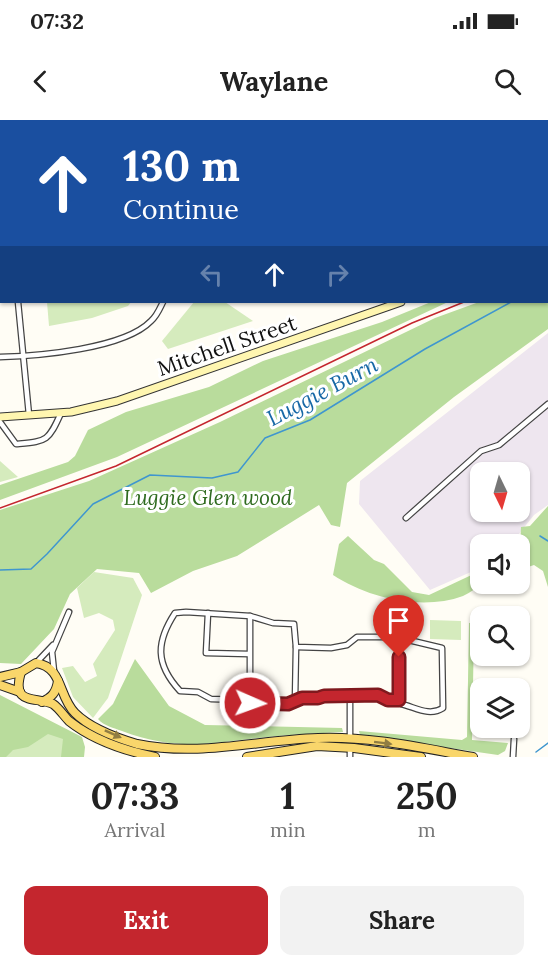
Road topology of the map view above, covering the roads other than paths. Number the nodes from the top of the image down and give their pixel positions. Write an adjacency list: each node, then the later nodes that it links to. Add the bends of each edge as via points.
1 (18, 303): 4 (street)
2 (162, 303): 4 (street, via 150,322 129,335 78,350)
3 (398, 303): 7 (street, Mitchell Street, via 117,401)
4 (25, 356): 5 (street); 8 (street)
5 (0, 357)
6 (548, 404): 10 (street, via 499,445 481,451)
7 (61, 413): 8 (street, Mitchell Street); 9 (street, Mitchell Street, via 45,441 16,444)
8 (30, 417): 9 (street, Mitchell Street)
9 (0, 420)
10 (406, 518)
11 (69, 612): 15 (street)
12 (207, 613): 13 (street); 17 (street, via 206,653); 29 (street, via 175,613 161,635 164,665 180,691)
13 (250, 616): 16 (street, via 294,624); 17 (street)
14 (399, 639): 16 (street, via 357,637 347,645 331,648); 26 (street); 26 (street, via 442,648 443,708 421,711)
15 (55, 643): 18 (street); 19 (street, via 51,657)
16 (296, 647): 27 (street)
17 (249, 654): 29 (street)
18 (36, 663): 19 (main road, via 46,664); 20 (main road)
19 (54, 671): 22 (main road)
20 (21, 672): 21 (main road); 24 (main road)
21 (0, 677)
22 (58, 681): 28 (main road, via 56,691); 32 (main road, one-way to 32, via 74,712 83,720 137,744 194,752)
23 (0, 685): 24 (main road)
24 (20, 692): 28 (main road, via 33,702)
25 (350, 695): 26 (street); 27 (street); 31 (street)
26 (399, 700)
27 (295, 701): 29 (street)
28 (42, 702): 33 (main road, via 53,705 69,721 98,738)
29 (250, 703)
30 (514, 739): 38 (street)
31 (350, 743): 32 (main road, via 318,738); 35 (street); 36 (main road); 37 (main road, one-way to 37)
32 (263, 750): 34 (main road)
33 (155, 757)
34 (247, 757)
35 (350, 757)
36 (422, 757)
37 (473, 757)
38 (513, 757)

